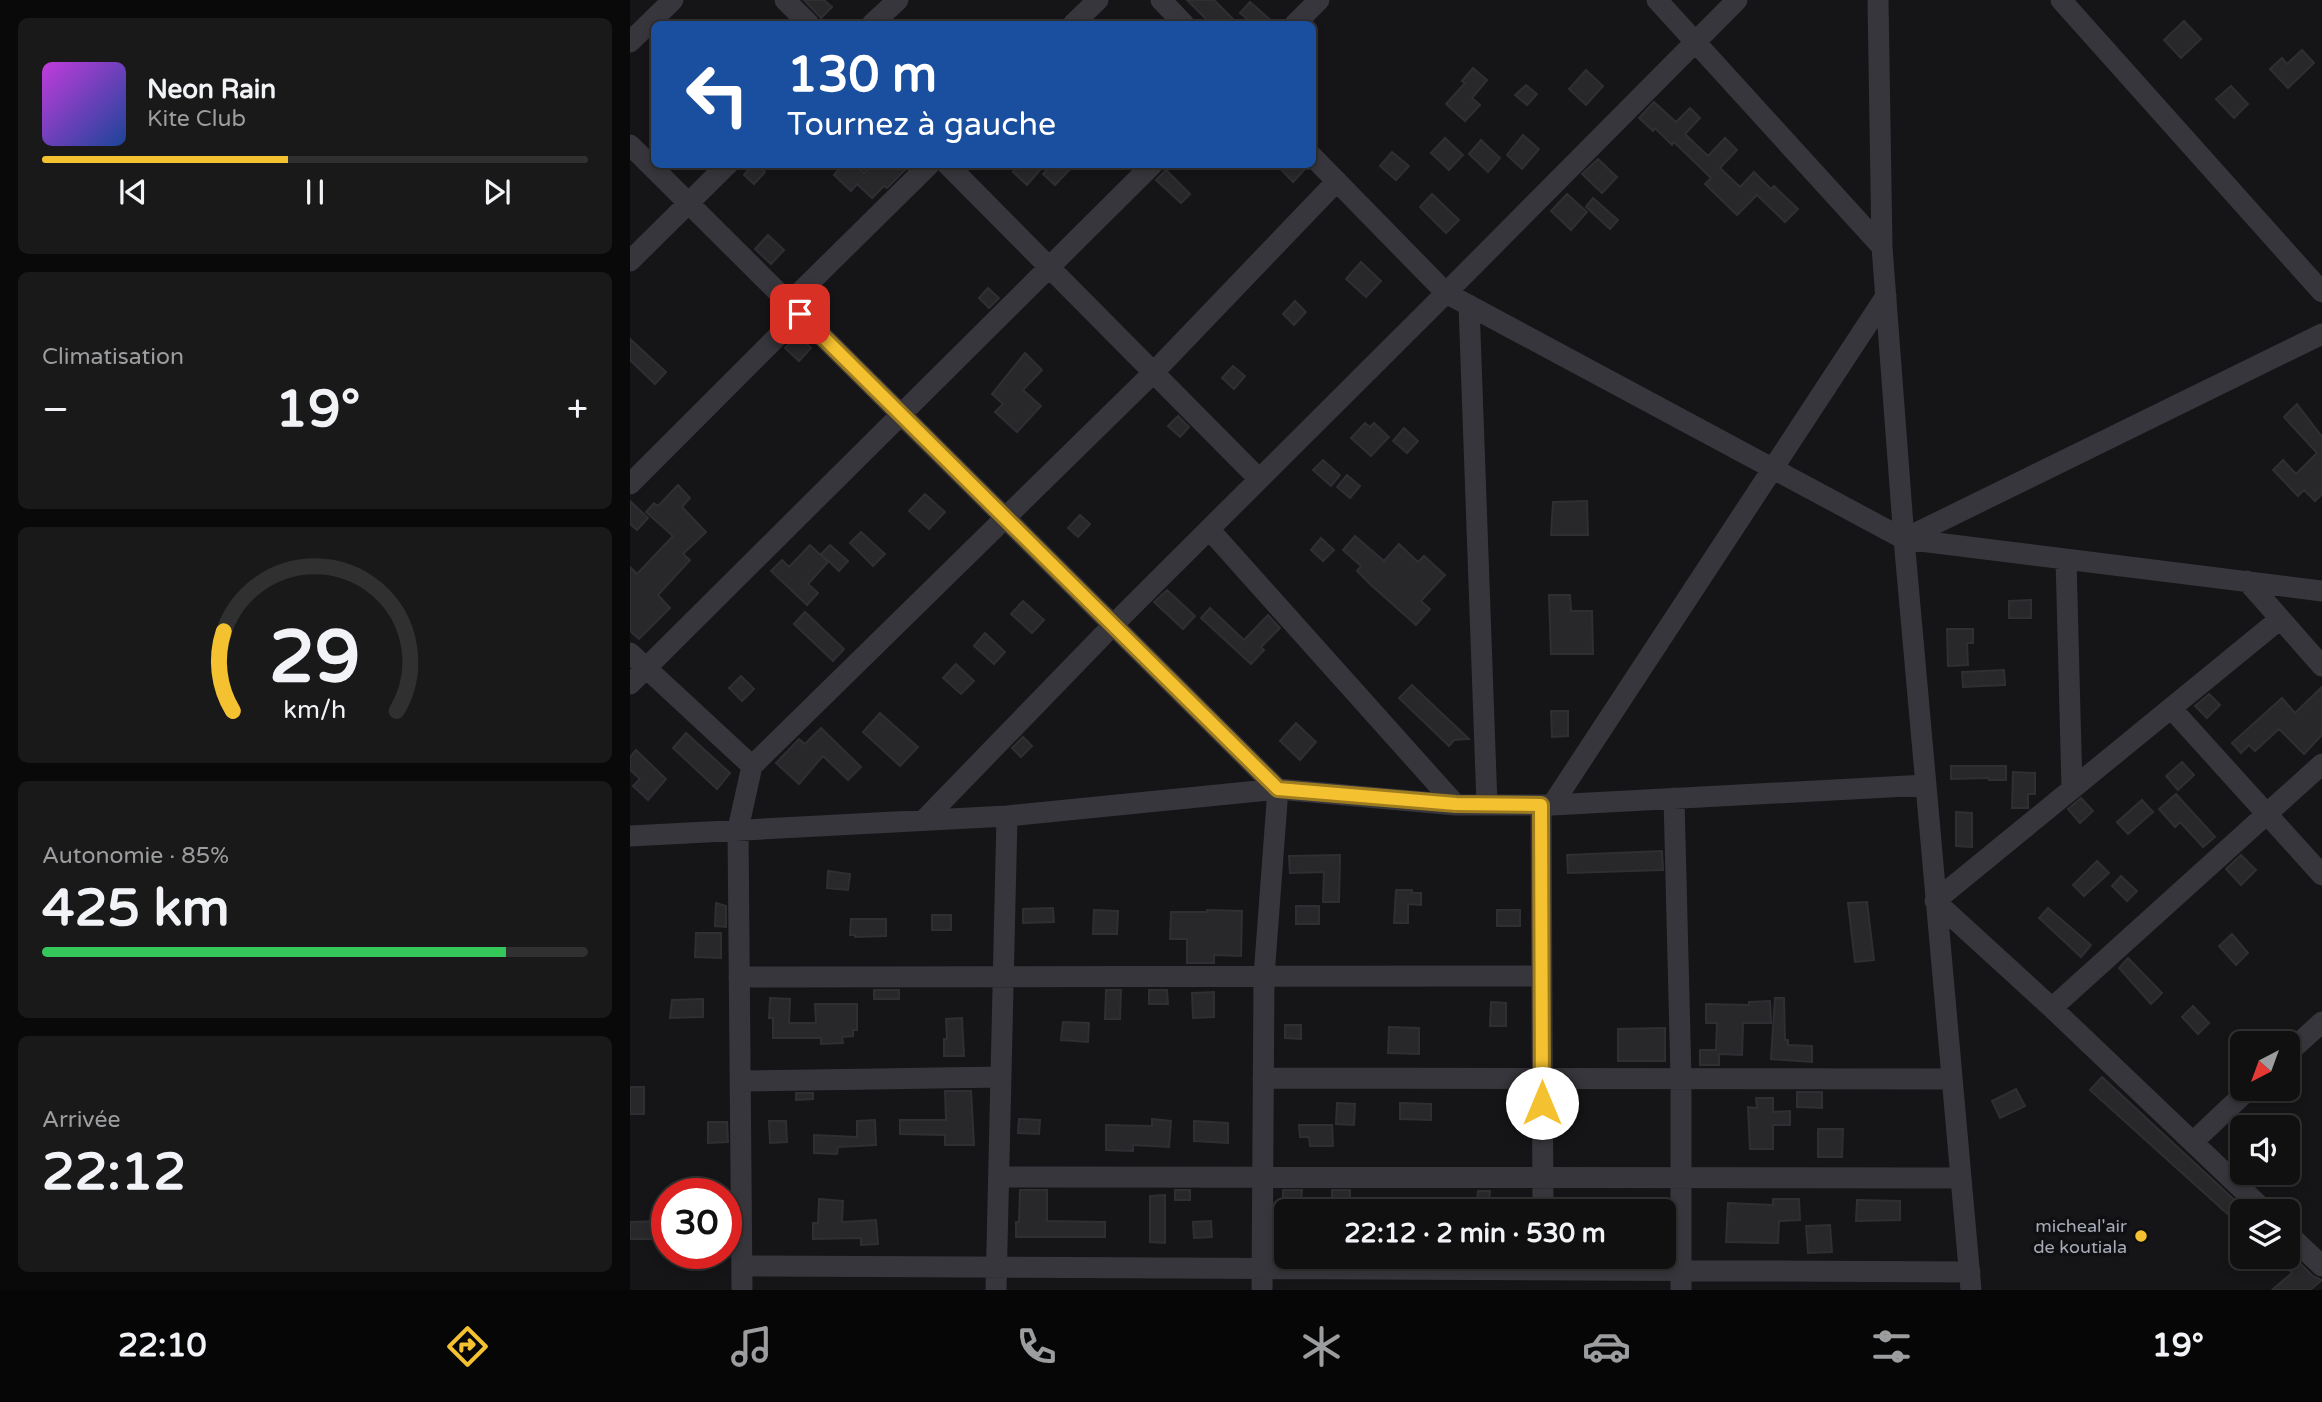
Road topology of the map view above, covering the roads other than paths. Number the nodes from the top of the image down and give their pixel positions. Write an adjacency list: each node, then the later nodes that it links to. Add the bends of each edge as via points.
1 (673, 0): 12 (street)
2 (785, 0): 13 (street)
3 (898, 0): 14 (street)
4 (1098, 0): 15 (street)
5 (1161, 0): 16 (street)
6 (1319, 0): 17 (street)
7 (1657, 0): 18 (street)
8 (1737, 0): 18 (street)
9 (1878, 0): 30 (street)
10 (2061, 0): 33 (street)
11 (651, 21): 19 (street)
12 (652, 21)
13 (806, 21)
14 (875, 21)
15 (1076, 21)
16 (1181, 21)
17 (1298, 21)
18 (1695, 41): 30 (street); 34 (street)
19 (630, 42)
20 (630, 145): 22 (street)
21 (1316, 160): 28 (street)
22 (651, 166)
23 (653, 168): 29 (street)
24 (723, 168): 29 (street)
25 (926, 168): 37 (street)
26 (951, 168): 32 (street)
27 (1149, 168): 32 (street)
28 (1337, 181): 34 (street); 39 (street)
29 (688, 203): 31 (street); 37 (street)
30 (1882, 247): 35 (street)
31 (630, 261)
32 (1049, 268): 39 (street); 40 (street)
33 (2322, 292)
34 (1446, 293): 36 (street); 42 (street)
35 (1886, 296): 41 (street); 46 (street)
36 (1469, 305): 41 (street); 64 (street)
37 (794, 309): 40 (street); 43 (street)
38 (2322, 334): 46 (street)
39 (1153, 373): 42 (street); 44 (street)
40 (901, 414): 44 (street); 54 (street)
41 (1773, 468): 46 (street); 65 (street)
42 (1259, 479): 45 (street)
43 (630, 484)
44 (1004, 517): 51 (street); 58 (street)
45 (1209, 529): 51 (street); 63 (street)
46 (1904, 539): 47 (street); 59 (street)
47 (2066, 559): 48 (street); 61 (street)
48 (2247, 582): 49 (street); 50 (street)
49 (2322, 591)
50 (2280, 619): 53 (street); 56 (street)
51 (1112, 625): 60 (street); 68 (street)
52 (630, 653): 54 (street)
53 (2322, 666)
54 (646, 668): 55 (street); 58 (street)
55 (630, 684)
56 (2171, 708): 61 (street); 66 (street)
57 (2322, 764): 66 (street)
58 (752, 766): 69 (street)
59 (1926, 785): 62 (street); 72 (street)
60 (1278, 789): 63 (street); 67 (street); 73 (street)
61 (2072, 789): 72 (street)
62 (1674, 799): 65 (street); 83 (street)
63 (1456, 804): 64 (street)
64 (1487, 805): 65 (street)
65 (1547, 805): 74 (street)
66 (2267, 814): 71 (street); 77 (street)
67 (1007, 816): 68 (street); 76 (street)
68 (925, 820): 69 (street)
69 (738, 830): 70 (street); 75 (street)
70 (630, 836)
71 (2322, 875)
72 (1935, 901): 77 (street); 84 (street)
73 (1264, 976): 74 (street); 76 (street); 81 (street)
74 (1542, 976): 82 (street)
75 (739, 977): 76 (street); 85 (street)
76 (1003, 977): 80 (street)
77 (2052, 1008): 87 (street)
78 (2322, 1022): 79 (street)
79 (2300, 1042)
80 (1001, 1077): 85 (street); 88 (street)
81 (1263, 1078): 82 (street); 89 (street)
82 (1542, 1078): 83 (street); 91 (street)
83 (1681, 1078): 84 (street); 92 (street)
84 (1952, 1079): 93 (street)
85 (740, 1082): 90 (street)
86 (2236, 1101): 87 (street)
87 (2193, 1142): 95 (street)
88 (999, 1177): 89 (street); 99 (street)
89 (1263, 1177): 91 (street); 102 (street)
90 (741, 1178)
91 (1543, 1178): 92 (street); 94 (street)
92 (1681, 1178): 93 (street); 103 (street)
93 (1961, 1178): 104 (street)
94 (1543, 1199)
95 (2252, 1199)
96 (2300, 1245): 98 (street)
97 (742, 1266): 99 (street)
98 (2322, 1266)
99 (996, 1267): 102 (street); 106 (street)
100 (741, 1269): 105 (street)
101 (1543, 1272): 102 (street); 103 (street)
102 (1262, 1279)
103 (1681, 1280): 104 (street)
104 (1971, 1281)
105 (742, 1290)
106 (996, 1290)

